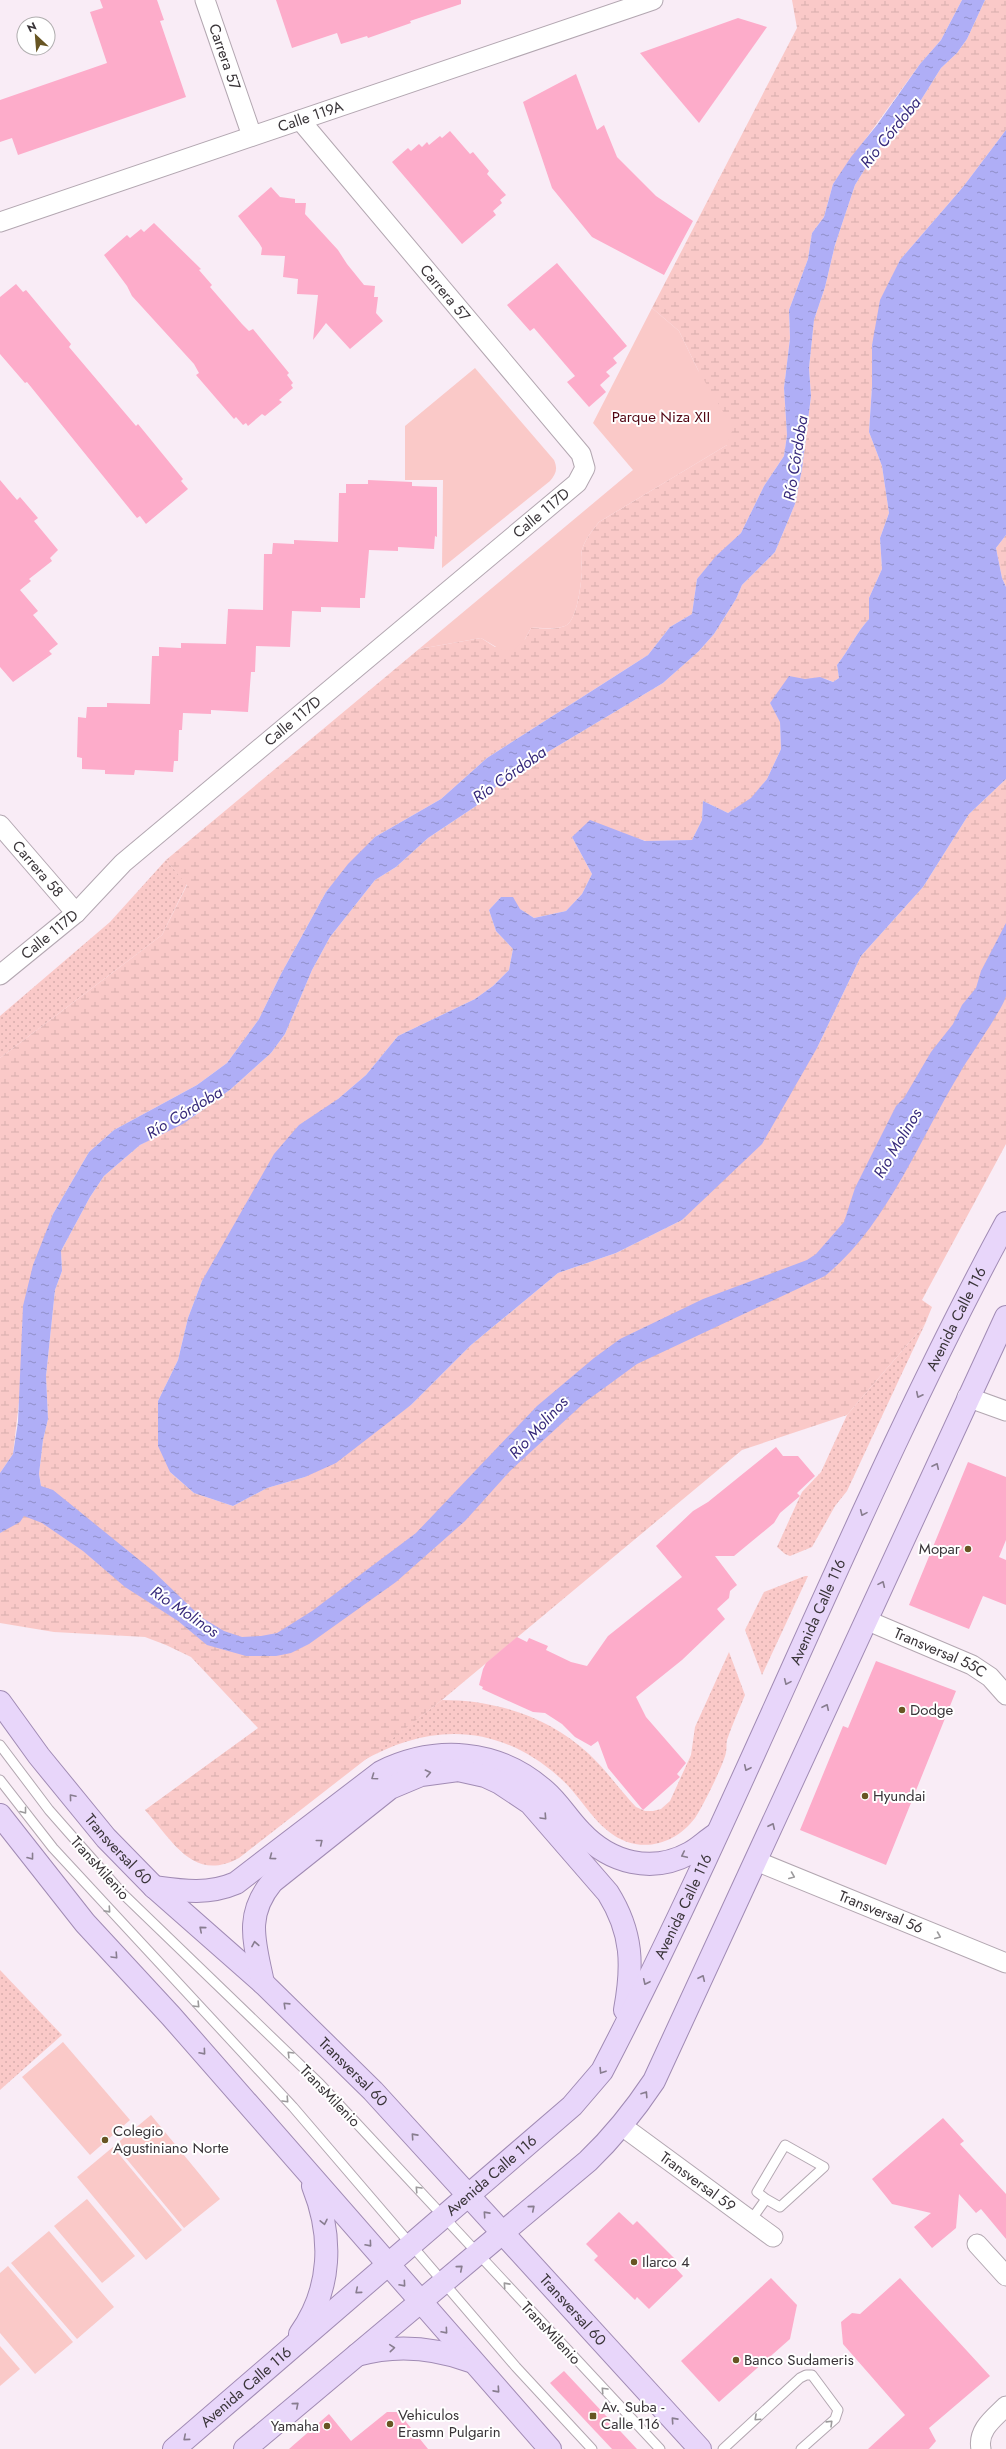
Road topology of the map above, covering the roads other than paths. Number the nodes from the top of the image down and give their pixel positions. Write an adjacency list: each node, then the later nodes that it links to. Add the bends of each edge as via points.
1 (205, 0): 6 (street, Carrera 57)
2 (637, 0): 4 (street, Calle 119A)
3 (653, 0): 4 (street, Calle 119A)
4 (622, 11): 5 (street, Calle 119A)
5 (300, 120): 6 (street, Calle 119A); 8 (street, Carrera 57, via 581,454)
6 (252, 136): 7 (street, Calle 119A)
7 (0, 222)
8 (585, 468): 10 (street, Calle 117D, via 576,483 123,863)
9 (0, 825): 10 (street, Carrera 58)
10 (76, 913): 11 (street, Calle 117D)
11 (0, 975)
12 (1006, 1223): 23 (main road, Avenida Calle 116, one-way to 23, via 883,1469)
13 (1006, 1316): 15 (main road)
14 (1006, 1343): 15 (main road)
15 (967, 1397): 16 (street); 17 (main road, one-way to 15)
16 (1006, 1412)
17 (866, 1620): 18 (street, Transversal 55C, via 972,1665 990,1676); 24 (main road, one-way to 17)
18 (1006, 1695)
19 (0, 1702): 25 (main road, Transversal 60, one-way to 19, via 106,1838 39,1756)
20 (0, 1745): 33 (lane, TransMilenio, one-way to 20, via 320,2084 122,1893 49,1810)
21 (0, 1780): 37 (lane, TransMilenio, one-way to 37, via 53,1848 293,2108)
22 (0, 1814): 30 (main road, one-way to 30, via 85,1924 171,2016)
23 (716, 1833): 25 (main road, one-way to 25, via 691,1852 674,1860 645,1864 627,1862 598,1848 546,1791 526,1776 505,1765 475,1757 438,1755 399,1764 382,1772 236,1883 222,1889 193,1893); 28 (main road, Avenida Calle 116, one-way to 28)
24 (756, 1861): 26 (street, Transversal 56, one-way to 26); 29 (main road, one-way to 24, via 654,2081)
25 (154, 1887): 27 (main road, Transversal 60, one-way to 25)
26 (1006, 1963)
27 (263, 1983): 28 (main road, one-way to 28, via 253,1920 255,1909 272,1882 390,1788 421,1774 458,1770 485,1776 530,1803 599,1881 617,1907 628,1940 631,1968); 31 (main road, Transversal 60, one-way to 27, via 374,2091)
28 (620, 2036): 31 (main road, Avenida Calle 116, one-way to 31, via 602,2071 589,2089)
29 (622, 2126): 34 (street, Transversal 59); 35 (main road, one-way to 29, via 588,2161)
30 (298, 2161): 40 (main road, one-way to 40); 44 (main road, one-way to 44, via 312,2183 321,2207 326,2232 327,2258 322,2291 309,2321)
31 (469, 2196): 33 (main road, Avenida Calle 116); 35 (main road, Transversal 60, one-way to 31)
32 (766, 2199): 32 (lane, via 780,2207 824,2167 785,2145 757,2192); 34 (lane)
33 (444, 2217): 37 (main road, Avenida Calle 116); 39 (lane, TransMilenio)
34 (751, 2220): 36 (street, Transversal 59)
35 (502, 2232): 39 (main road); 53 (main road, Transversal 60, one-way to 35)
36 (773, 2237)
37 (412, 2244): 40 (main road, Avenida Calle 116); 42 (lane, TransMilenio)
38 (977, 2244): 41 (street)
39 (477, 2254): 42 (main road, one-way to 39); 52 (lane, TransMilenio, one-way to 39)
40 (388, 2266): 43 (main road, one-way to 43); 44 (main road, Avenida Calle 116, one-way to 44)
41 (1006, 2276)
42 (443, 2282): 43 (main road); 51 (lane, TransMilenio, via 516,2367)
43 (419, 2302): 45 (main road); 46 (main road, one-way to 46)
44 (289, 2348): 48 (main road, Avenida Calle 116, one-way to 48)
45 (354, 2356): 46 (main road, one-way to 46, via 375,2350 418,2348 448,2352); 49 (main road, one-way to 45)
46 (470, 2361): 50 (main road, one-way to 50)
47 (1006, 2406): 56 (street, via 984,2429 981,2437)
48 (174, 2449)
49 (245, 2449)
50 (550, 2449)
51 (592, 2449)
52 (660, 2449)
53 (700, 2449)
54 (723, 2449): 55 (lane, one-way to 54, via 835,2419 838,2410 812,2375 806,2375)
55 (801, 2449)
56 (982, 2449)

